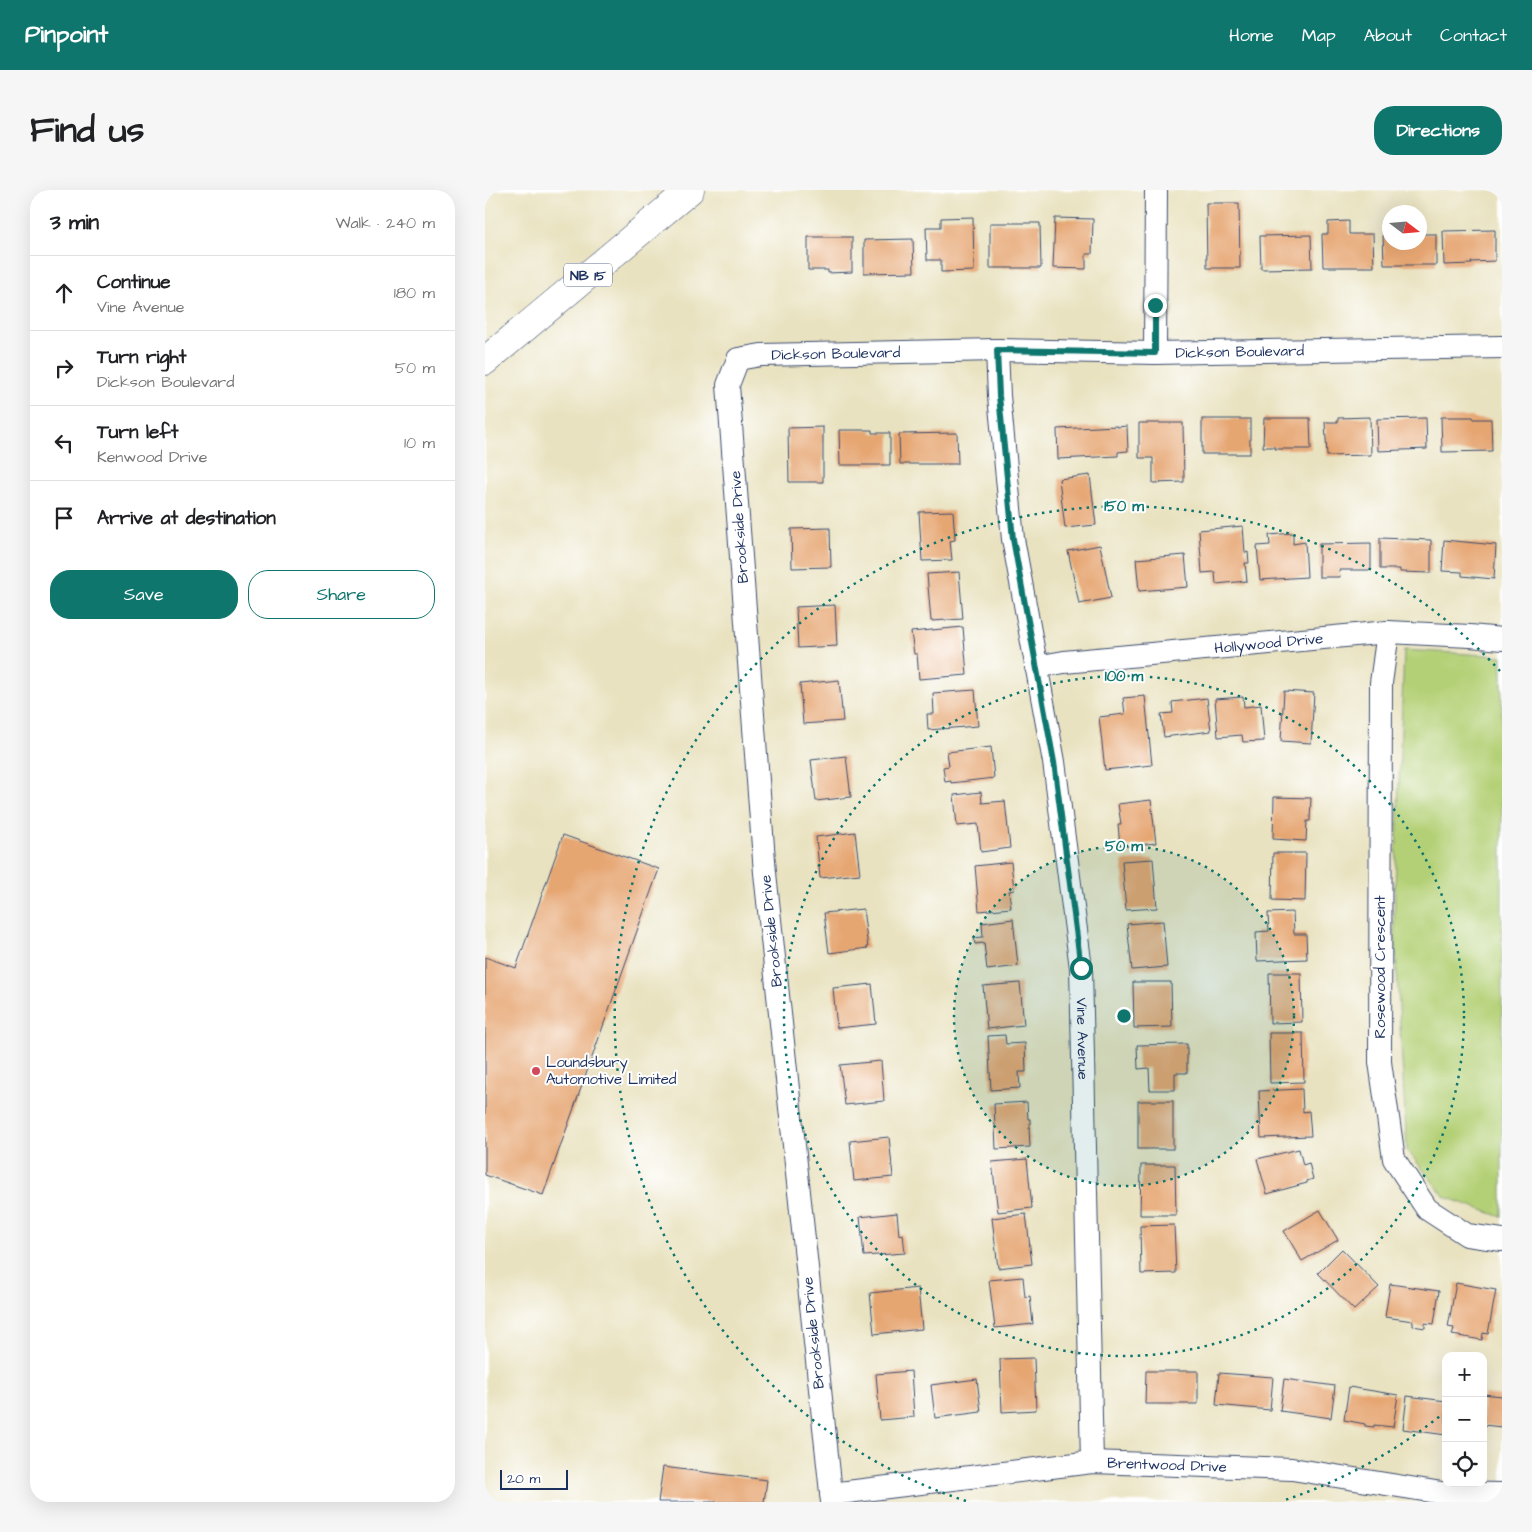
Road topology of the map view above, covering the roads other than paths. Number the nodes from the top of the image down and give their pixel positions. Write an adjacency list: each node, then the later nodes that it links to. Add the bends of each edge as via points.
1 (690, 190): 7 (highway, NB 15)
2 (1156, 190): 5 (street)
3 (1502, 347): 5 (street, Dickson Boulevard)
4 (997, 350): 5 (street, Dickson Boulevard); 6 (street, Dickson Boulevard, via 761,355); 10 (street, Vine Avenue, via 1013,539)
5 (1155, 353)
6 (738, 360): 14 (street, Brookside Drive, via 728,385 765,873)
7 (485, 361)
8 (1388, 632): 9 (street, Hollywood Drive); 10 (street, Hollywood Drive); 11 (street, Rosewood Crescent, via 1381,683 1380,1062 1394,1159 1427,1209 1467,1235)
9 (1502, 639)
10 (1036, 667): 12 (street, Vine Avenue, via 1054,762 1081,968)
11 (1502, 1240)
12 (1092, 1462): 13 (street, Brentwood Drive, via 1293,1469 1442,1493); 14 (street, Brentwood Drive)
13 (1502, 1494)
14 (831, 1498)

